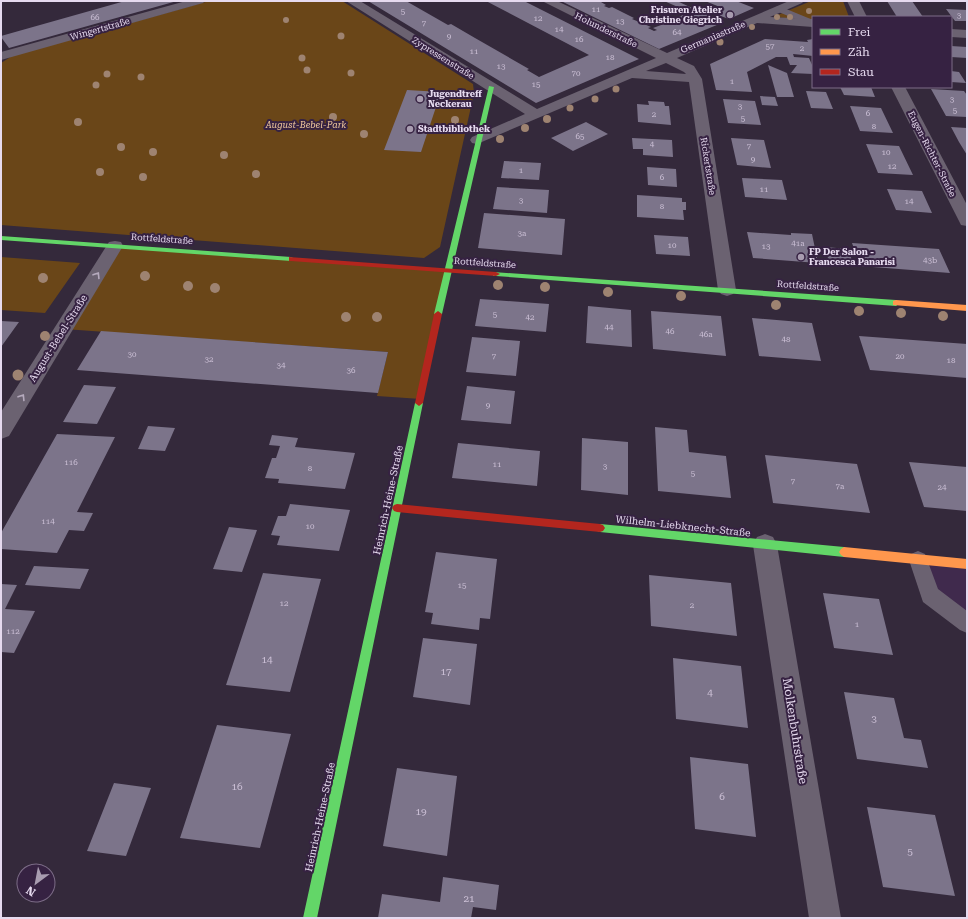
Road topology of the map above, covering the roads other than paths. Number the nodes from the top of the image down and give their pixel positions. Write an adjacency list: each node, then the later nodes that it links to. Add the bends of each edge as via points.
1 (199, 1): 14 (street, Wingertstraße)
2 (352, 1): 18 (street, Zypressenstraße)
3 (548, 1): 15 (street, Holunderstraße)
4 (798, 1): 7 (street, Germaniastraße)
5 (853, 1): 8 (street)
6 (766, 4): 7 (street)
7 (779, 9): 9 (street, Germaniastraße); 10 (lane)
8 (860, 16)
9 (754, 20): 11 (street); 15 (street, Germaniastraße)
10 (812, 23)
11 (812, 23)
12 (952, 33): 13 (street)
13 (967, 34)
14 (1, 56)
15 (665, 58): 16 (street, Germaniastraße); 17 (street, via 689,69)
16 (629, 74): 17 (street, Germaniastraße); 20 (street, Germaniastraße)
17 (695, 79): 26 (street, Rickertstraße)
18 (491, 87): 20 (street, Zypressenstraße); 21 (street, Heinrich-Heine-Straße)
19 (899, 88): 22 (street, Eugen-Richter-Straße)
20 (535, 114): 21 (street, Germaniastraße)
21 (477, 140): 25 (street, Heinrich-Heine-Straße)
22 (967, 221)
23 (1, 238): 24 (street, Rottfeldstraße)
24 (115, 246): 25 (street, Rottfeldstraße); 28 (street, August-Bebel-Straße, one-way to 24)
25 (447, 270): 26 (street, Rottfeldstraße); 29 (street, Heinrich-Heine-Straße)
26 (727, 290): 27 (street, Rottfeldstraße)
27 (967, 308)
28 (1, 430)
29 (397, 508): 30 (street, Wilhelm-Liebknecht-Straße); 34 (street, Heinrich-Heine-Straße)
30 (765, 545): 31 (street, Wilhelm-Liebknecht-Straße); 35 (street, Molkenbuhrstraße)
31 (918, 560): 32 (street, Wilhelm-Liebknecht-Straße); 33 (lane, via 930,595)
32 (967, 564)
33 (967, 623)
34 (310, 918)
35 (825, 918)

